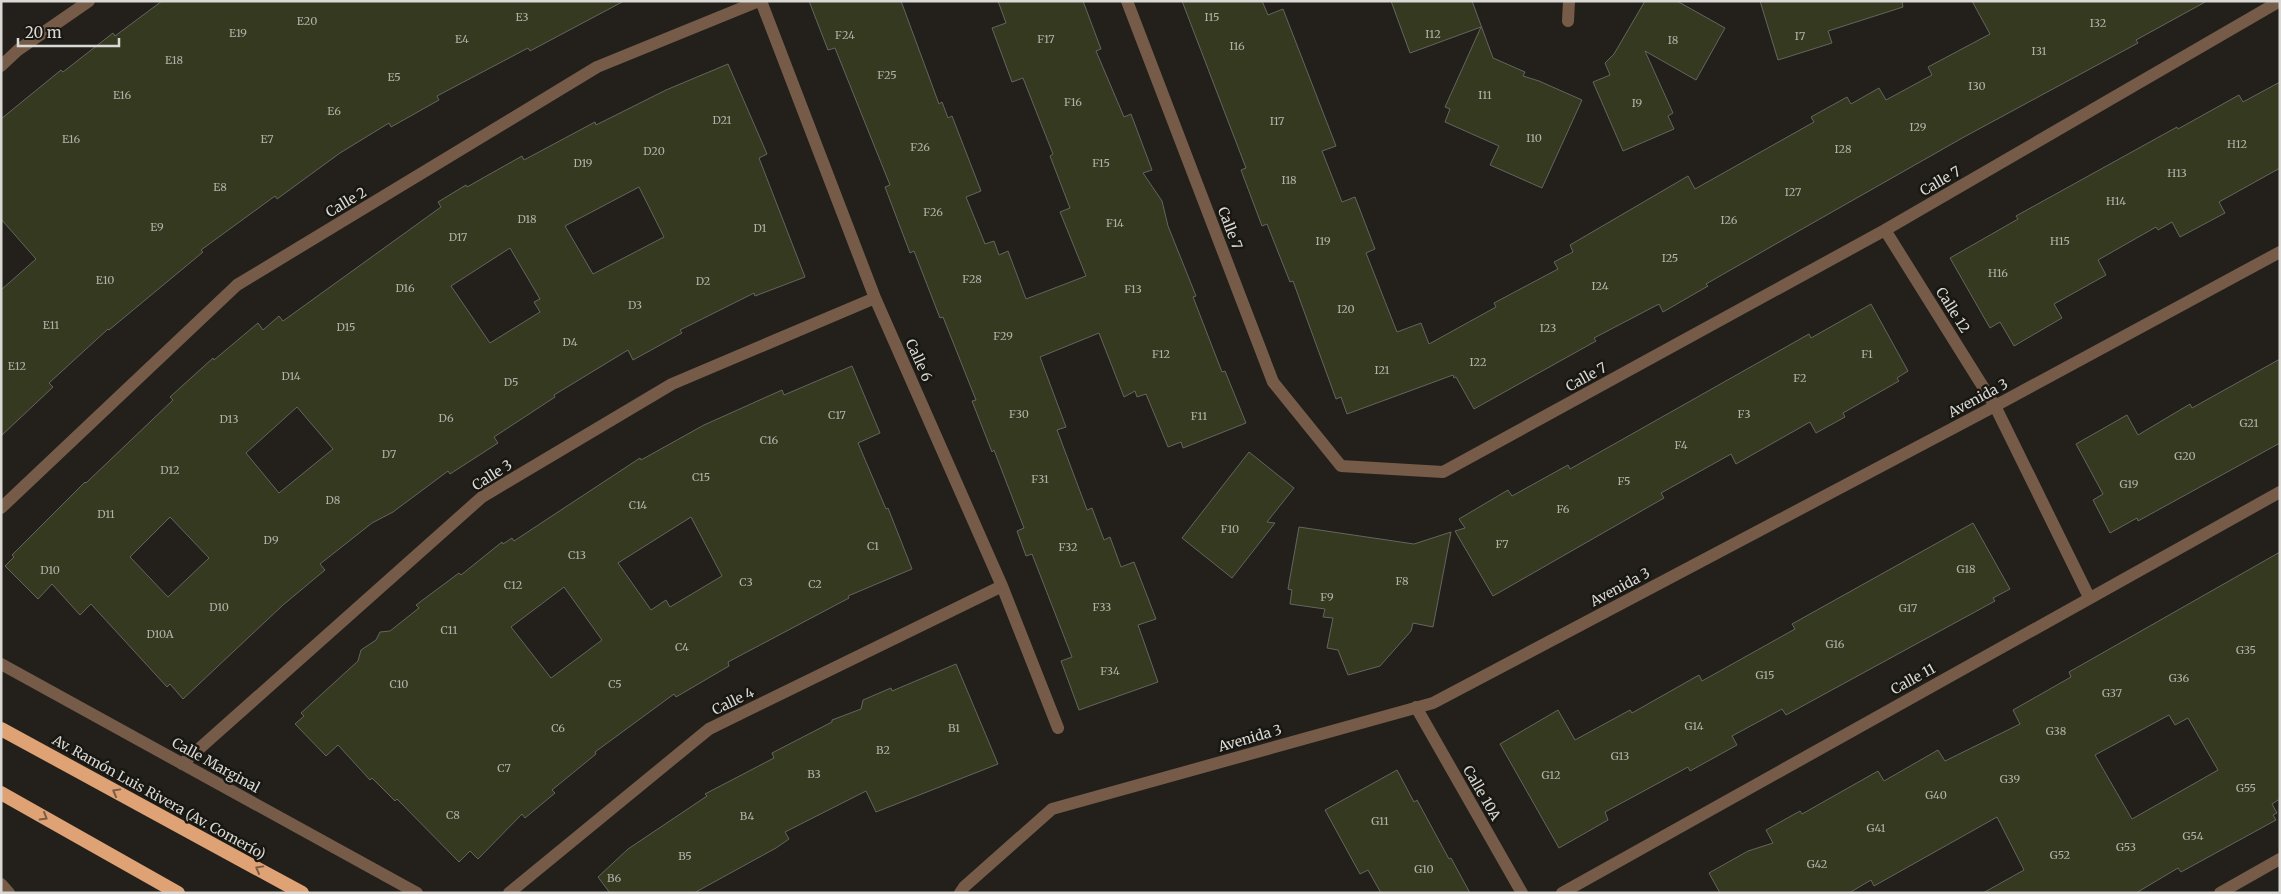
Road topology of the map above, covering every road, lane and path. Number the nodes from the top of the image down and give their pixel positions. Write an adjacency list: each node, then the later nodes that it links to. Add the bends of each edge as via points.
1 (89, 1): 7 (street, via 18,50)
2 (760, 1): 10 (street, Calle 6); 13 (street, Calle 2, via 598,67 237,286)
3 (1126, 1): 8 (street, Calle 7, via 1274,382 1341,466 1443,472)
4 (1570, 1): 6 (street)
5 (2280, 1): 8 (street, Calle 7)
6 (1568, 21)
7 (1, 66)
8 (1885, 230): 11 (street, Calle 12)
9 (2280, 252): 11 (street, Avenida 3)
10 (875, 298): 14 (street, Calle 6); 20 (street, Calle 3, via 672,384 482,497)
11 (1995, 406): 15 (street, Calle 12); 17 (street, Avenida 3, via 1432,703)
12 (2280, 492): 15 (street, Calle 11)
13 (1, 508)
14 (1002, 586): 18 (street, Calle 6); 28 (street, Calle 4, via 709,729)
15 (2089, 597): 31 (street, Calle 11)
16 (1, 664): 20 (street, Calle Marginal)
17 (1416, 707): 29 (street, Avenida 3, via 1052,809); 30 (street, Calle 10A)
18 (1058, 728)
19 (1, 729): 26 (highway, Av. Ramón Luis Rivera (Av. Comerío), one-way to 19)
20 (182, 764): 27 (street, Calle Marginal)
21 (1, 793): 25 (highway, one-way to 25)
22 (2280, 859): 32 (street)
23 (1, 884): 24 (street)
24 (9, 893)
25 (178, 893)
26 (302, 893)
27 (417, 893)
28 (509, 893)
29 (960, 893)
30 (1522, 893)
31 (1562, 893)
32 (2220, 893)

